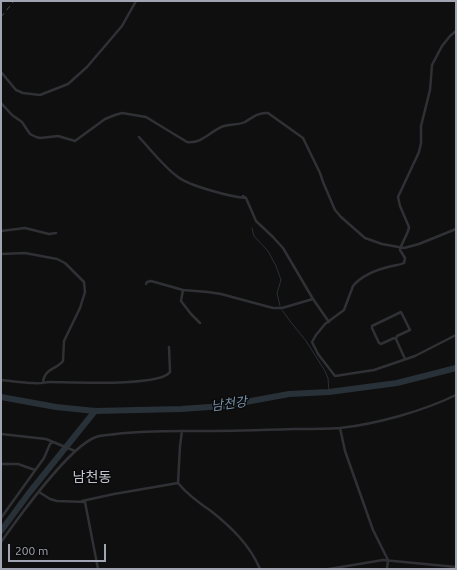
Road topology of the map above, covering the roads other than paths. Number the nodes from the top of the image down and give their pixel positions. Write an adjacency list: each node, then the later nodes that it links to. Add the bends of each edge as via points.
1 (136, 1): 3 (street, via 122,26 87,67 68,84 40,95 23,93 16,90)
2 (456, 31): 9 (street, via 442,46 432,65 430,90 421,126 422,143 398,197 409,227)
3 (1, 72)
4 (1, 103): 9 (street, via 22,122 30,134 40,138 58,136 75,141 115,114 146,117 191,142 201,140 224,126 242,123 257,114 268,113 303,138 333,206 341,217 365,238)
5 (139, 137): 13 (street, via 183,180 244,197 256,221 283,248)
6 (456, 228): 9 (street, via 419,244)
7 (1, 231): 8 (street, via 25,228 49,234)
8 (56, 232)
9 (400, 247): 14 (street, via 404,263 377,271 356,283 344,310)
10 (1, 254): 21 (street, via 25,253 57,258 84,282 82,304 64,341 63,361 48,372)
11 (146, 284): 12 (street, via 150,281)
12 (183, 290): 13 (street, via 221,294 273,308); 15 (street, via 181,301)
13 (313, 299): 14 (street)
14 (329, 322): 19 (street, via 312,342 335,376 374,370)
15 (200, 323)
16 (456, 334): 19 (street)
17 (396, 339): 17 (street, via 379,343 372,326 401,312 410,330); 19 (street)
18 (169, 347): 21 (street, via 170,372 156,380)
19 (405, 359)
20 (1, 380): 21 (street)
21 (42, 383)
22 (456, 395): 23 (street, via 410,412)
23 (340, 428): 24 (street); 35 (street, via 345,451 373,530)
24 (182, 431): 27 (street, via 148,431 95,438); 30 (street)
25 (1, 434): 26 (street)
26 (53, 442): 27 (street); 29 (street)
27 (75, 451): 31 (street)
28 (1, 464): 29 (street, via 18,464)
29 (36, 470): 33 (street)
30 (178, 483): 32 (street); 38 (street, via 235,533 252,552)
31 (40, 492): 32 (street, via 57,501); 34 (street)
32 (82, 501): 37 (street, via 85,502)
33 (1, 518)
34 (1, 542)
35 (388, 560): 36 (street); 39 (street); 40 (street)
36 (456, 567)
37 (98, 569)
38 (260, 569)
39 (329, 569)
40 (387, 569)

